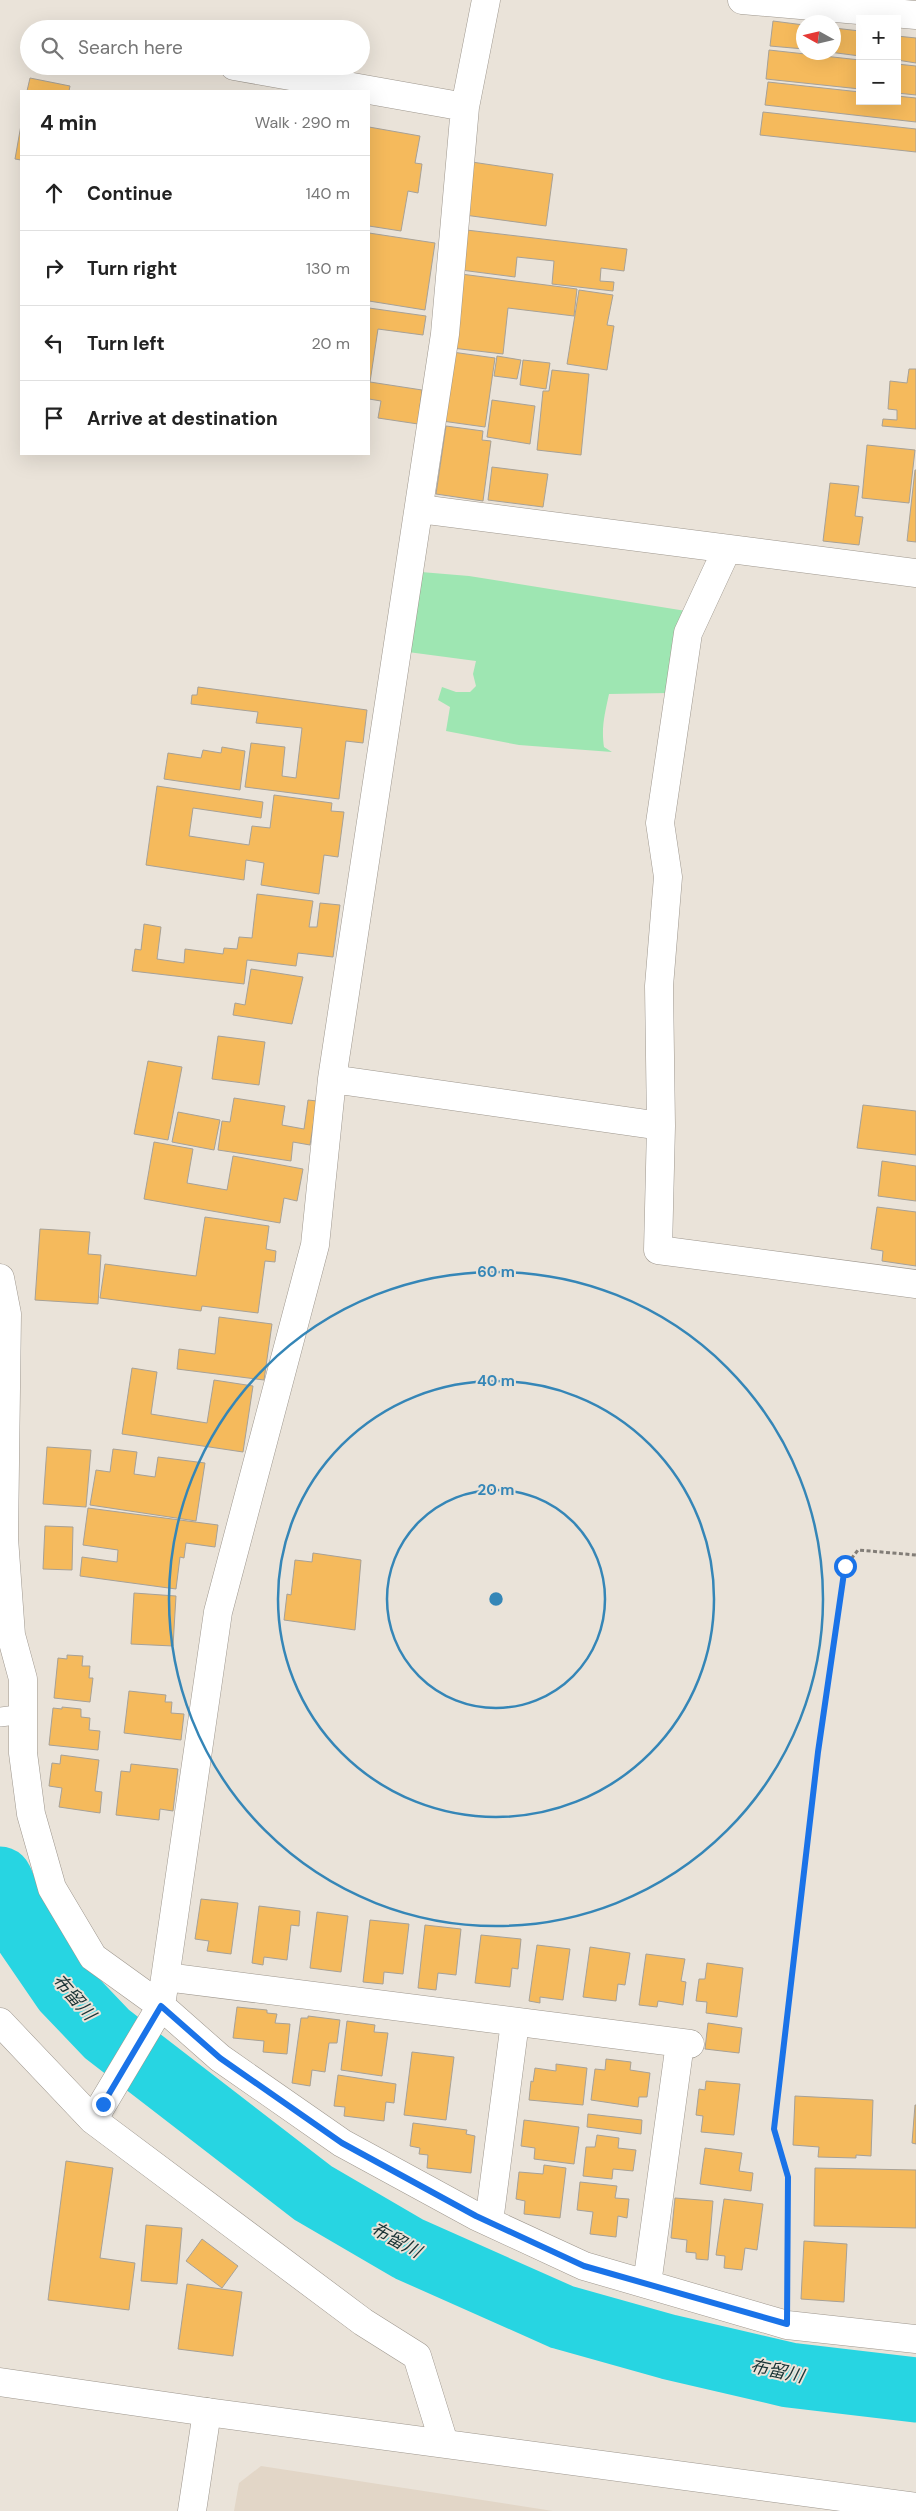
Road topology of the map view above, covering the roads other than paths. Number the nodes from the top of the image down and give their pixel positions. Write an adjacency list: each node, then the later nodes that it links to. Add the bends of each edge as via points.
1 (486, 0): 7 (street)
2 (742, 0): 3 (street)
3 (916, 15)
4 (285, 75): 5 (street)
5 (369, 90)
6 (370, 90): 7 (street)
7 (465, 107): 8 (street, via 445,334)
8 (420, 509): 9 (street); 11 (street)
9 (727, 549): 10 (street); 12 (street, via 688,633 660,823 668,877 659,986)
10 (916, 574)
11 (332, 1079): 12 (street); 16 (street, via 315,1246 218,1612)
12 (661, 1126): 14 (street, via 658,1250)
13 (0, 1278): 15 (street, via 7,1314 4,1538 11,1635 23,1680)
14 (916, 1284)
15 (13, 1715): 17 (street, via 23,1753 31,1814 52,1888 93,1957)
16 (166, 1977): 17 (street); 19 (street)
17 (157, 2013): 20 (street); 21 (street, via 342,2143)
18 (0, 2022): 20 (street)
19 (515, 2022): 21 (street); 22 (street, via 685,2043)
20 (98, 2112): 26 (street, via 363,2322 417,2356)
21 (489, 2222): 22 (street, via 584,2266)
22 (647, 2284): 23 (street, via 787,2324)
23 (916, 2339)
24 (0, 2382): 25 (street)
25 (207, 2412): 26 (street); 28 (street)
26 (444, 2443): 27 (street)
27 (916, 2507)
28 (192, 2511)

